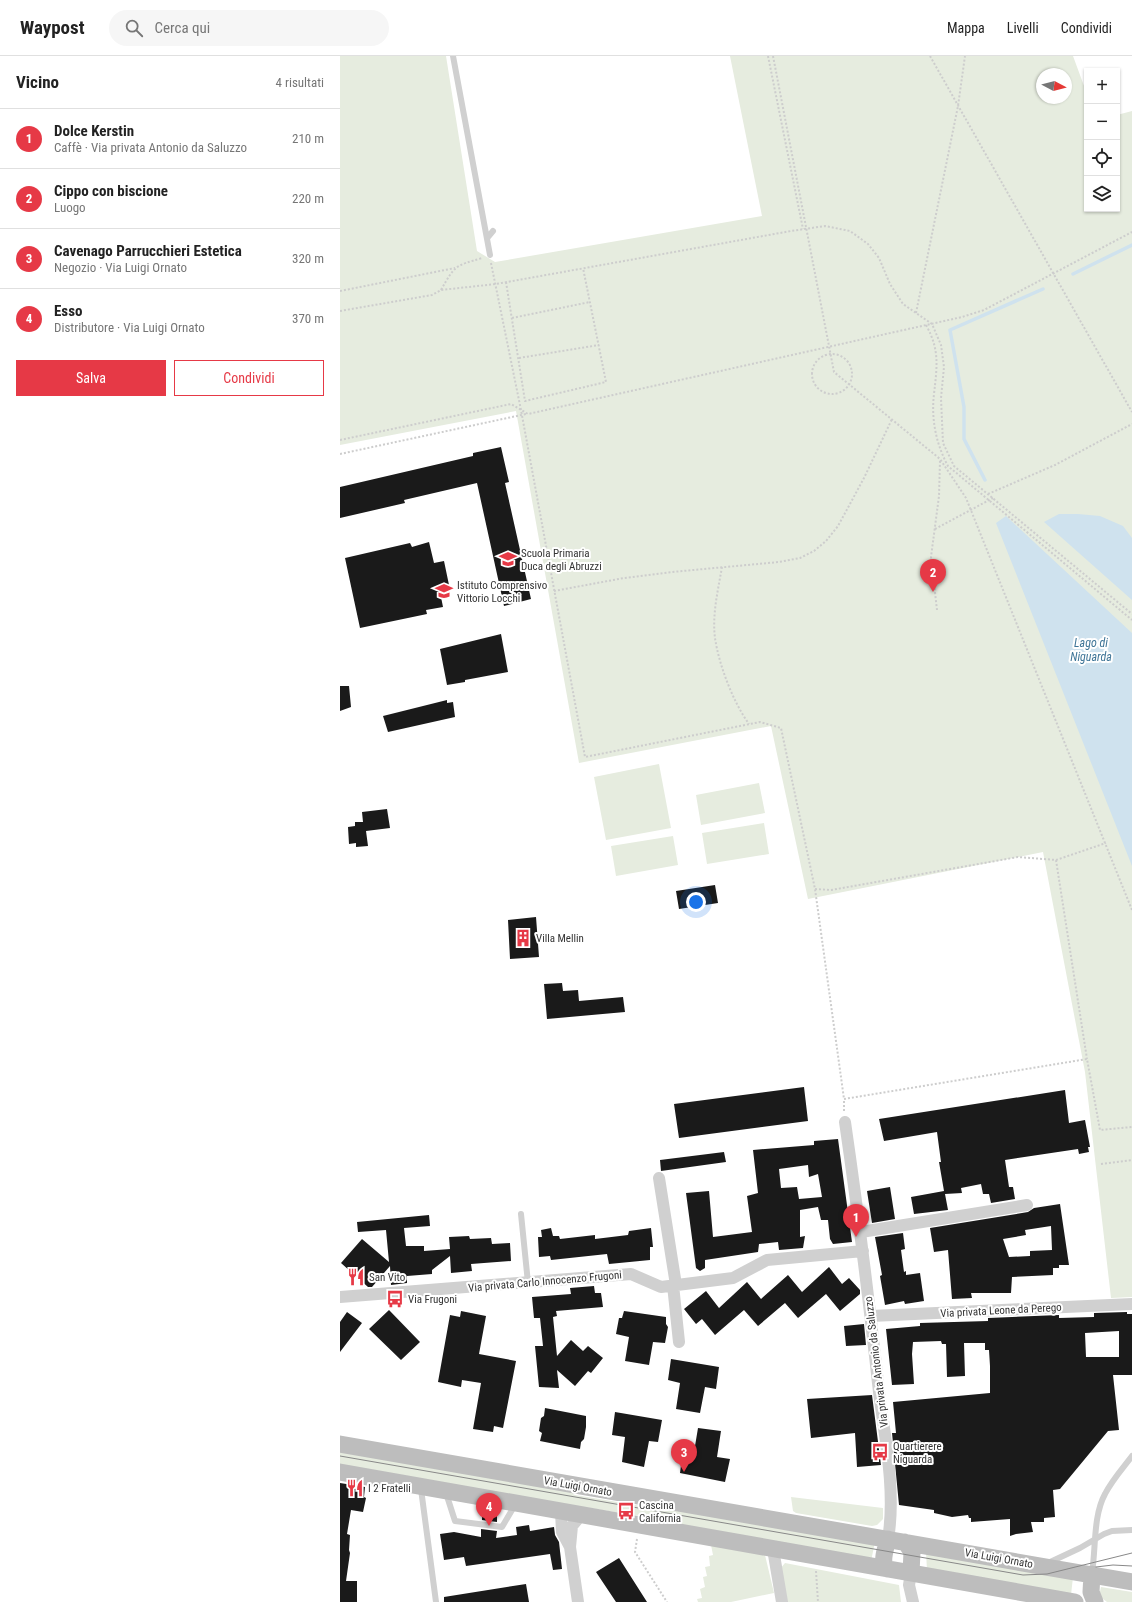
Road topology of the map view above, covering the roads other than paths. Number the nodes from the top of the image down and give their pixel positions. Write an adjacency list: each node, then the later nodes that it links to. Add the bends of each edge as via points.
1 (453, 56): 3 (lane)
2 (493, 231): 3 (lane)
3 (488, 237): 4 (lane)
4 (490, 255)
5 (845, 1122): 9 (street, Via privata Antonio da Saluzzo)
6 (659, 1178): 12 (street)
7 (1027, 1204): 9 (street)
8 (521, 1214): 11 (lane)
9 (861, 1232): 10 (street, Via privata Antonio da Saluzzo)
10 (863, 1252): 12 (street, Via privata Carlo Innocenzo Frugoni, via 767,1260 733,1278); 15 (street, Via privata Antonio da Saluzzo)
11 (528, 1283): 12 (street, Via privata Carlo Innocenzo Frugoni, via 631,1274 661,1286); 13 (street, Via privata Carlo Innocenzo Frugoni)
12 (675, 1285): 16 (street)
13 (340, 1297)
14 (1132, 1304): 15 (street, Via privata Leone da Perego)
15 (871, 1316): 27 (street, Via privata Antonio da Saluzzo, via 892,1504)
16 (679, 1342)
17 (340, 1444): 27 (main road, Via Luigi Ornato)
18 (1132, 1456): 26 (lane, via 1104,1495 1096,1525)
19 (340, 1472): 20 (main road)
20 (420, 1487): 21 (main road); 36 (lane)
21 (446, 1491): 22 (main road); 22 (lane, via 455,1521 502,1527)
22 (515, 1504): 23 (main road)
23 (562, 1512): 24 (main road); 29 (street, via 562,1532)
24 (581, 1515): 29 (street, via 572,1526); 30 (main road)
25 (1132, 1530): 26 (lane, via 1112,1531)
26 (1096, 1538): 31 (lane); 32 (lane)
27 (888, 1539): 28 (main road, Via Luigi Ornato); 33 (main road, via 884,1560)
28 (905, 1542): 31 (main road, Via Luigi Ornato); 34 (main road, via 912,1554)
29 (570, 1547): 37 (street)
30 (772, 1549): 33 (main road); 38 (street)
31 (1041, 1566): 32 (main road, Via Luigi Ornato)
32 (1093, 1568): 35 (main road, Via Luigi Ornato); 41 (main road, via 1091,1592)
33 (888, 1569): 34 (main road)
34 (911, 1573): 39 (street, via 909,1585); 40 (main road)
35 (1132, 1582)
36 (436, 1602)
37 (578, 1602)
38 (782, 1602)
39 (913, 1602)
40 (1075, 1602)
41 (1095, 1602)

